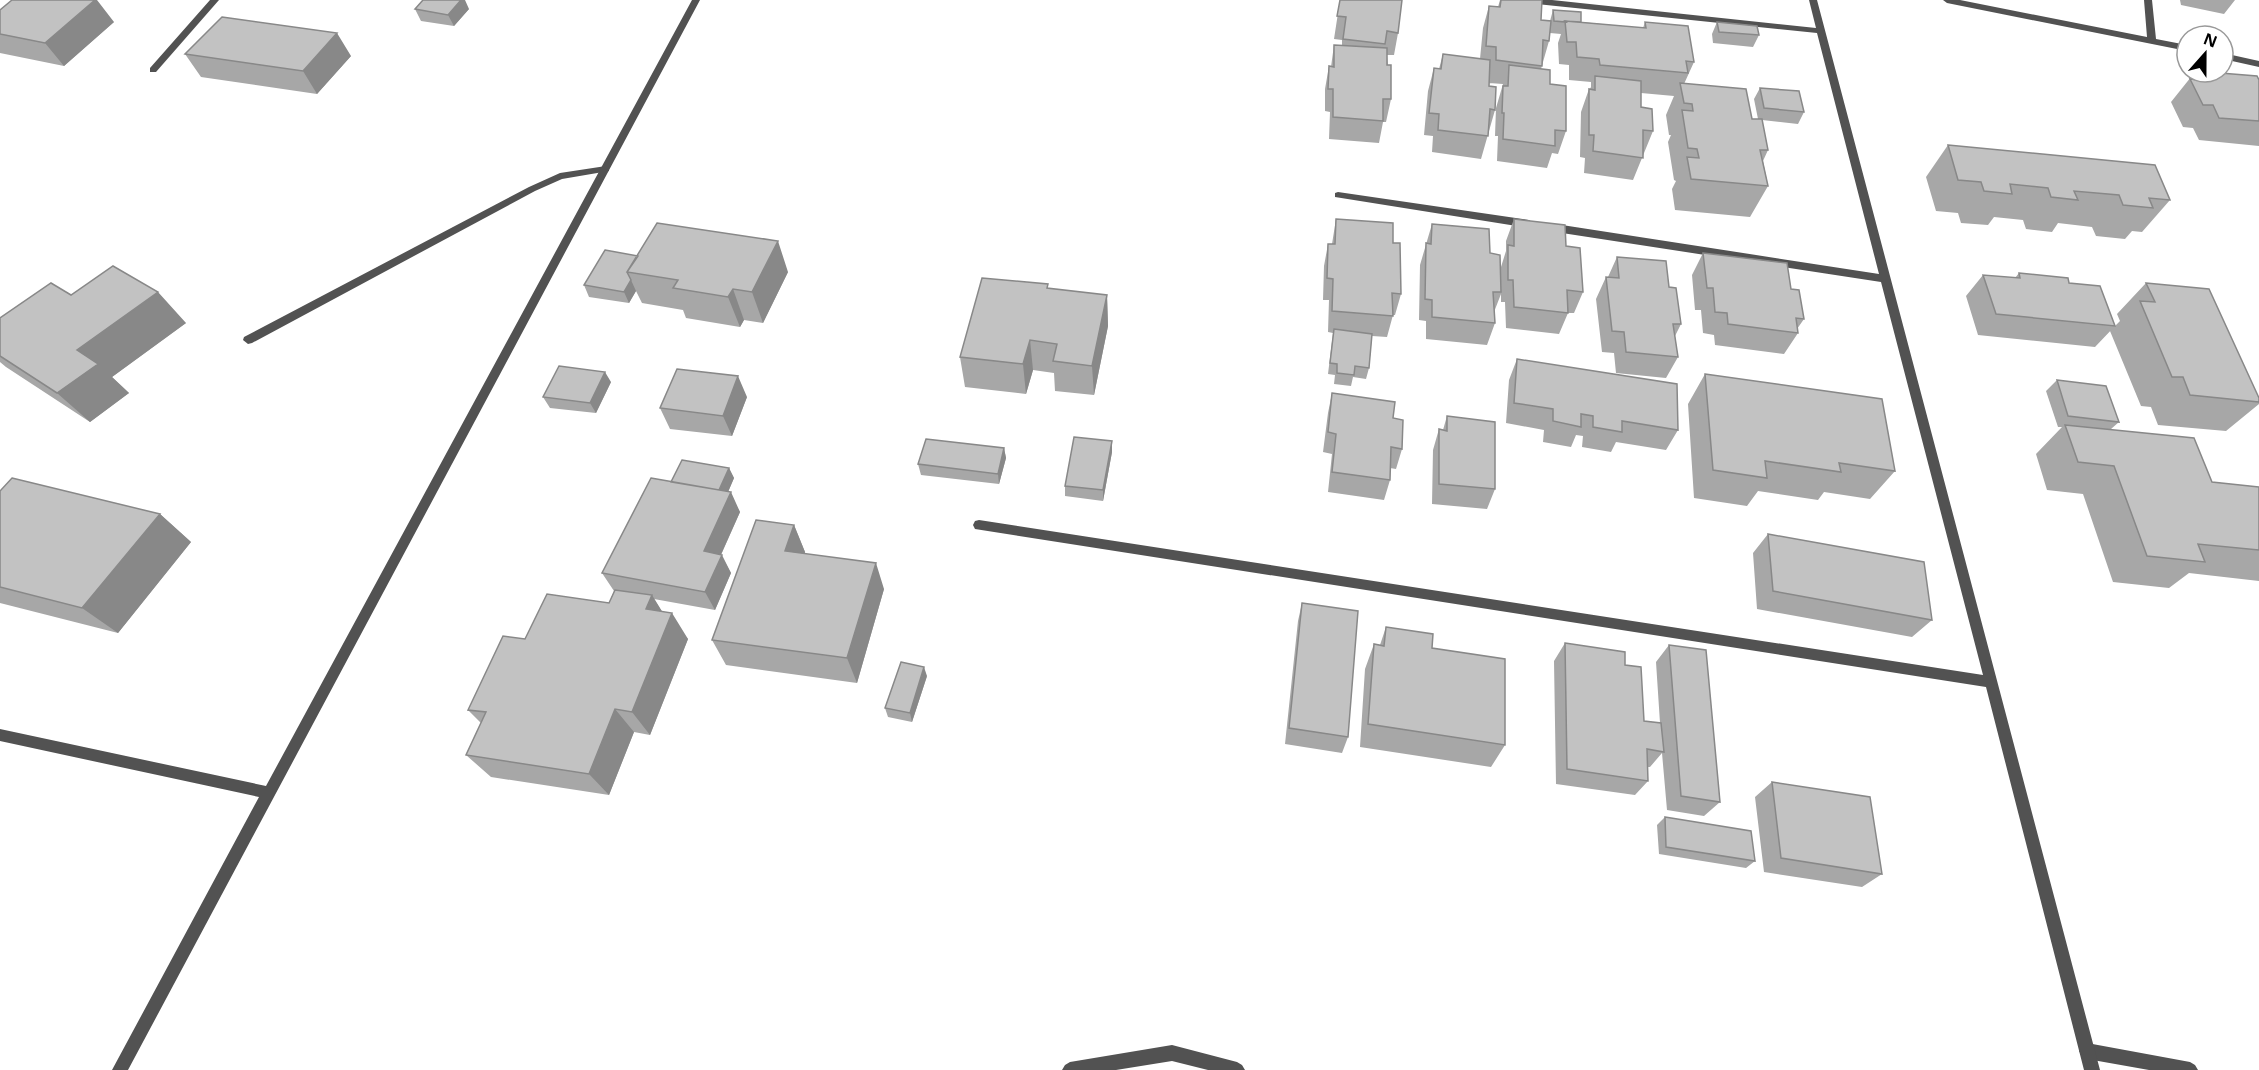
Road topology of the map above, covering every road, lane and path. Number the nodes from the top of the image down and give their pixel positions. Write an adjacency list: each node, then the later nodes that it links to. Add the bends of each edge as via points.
1 (215, 0): 12 (street)
2 (696, 0): 13 (street)
3 (1527, 0): 7 (street)
4 (1813, 0): 7 (street)
5 (1947, 0): 8 (street)
6 (2148, 0): 8 (street)
7 (1821, 31): 15 (street)
8 (2152, 40): 9 (street)
9 (2175, 45)
10 (2235, 59): 11 (street)
11 (2259, 64)
12 (153, 70)
13 (606, 169): 16 (street, via 560,176 532,189); 20 (street)
14 (1338, 195): 15 (street)
15 (1886, 279): 18 (street)
16 (248, 340)
17 (979, 525): 18 (street)
18 (1990, 682): 21 (street)
19 (0, 735): 20 (street)
20 (269, 794): 22 (street)
21 (2087, 1051): 25 (street); 26 (street)
22 (120, 1070)
23 (1070, 1070): 24 (street, via 1172,1053)
24 (1237, 1070)
25 (2092, 1070)
26 (2190, 1070)

